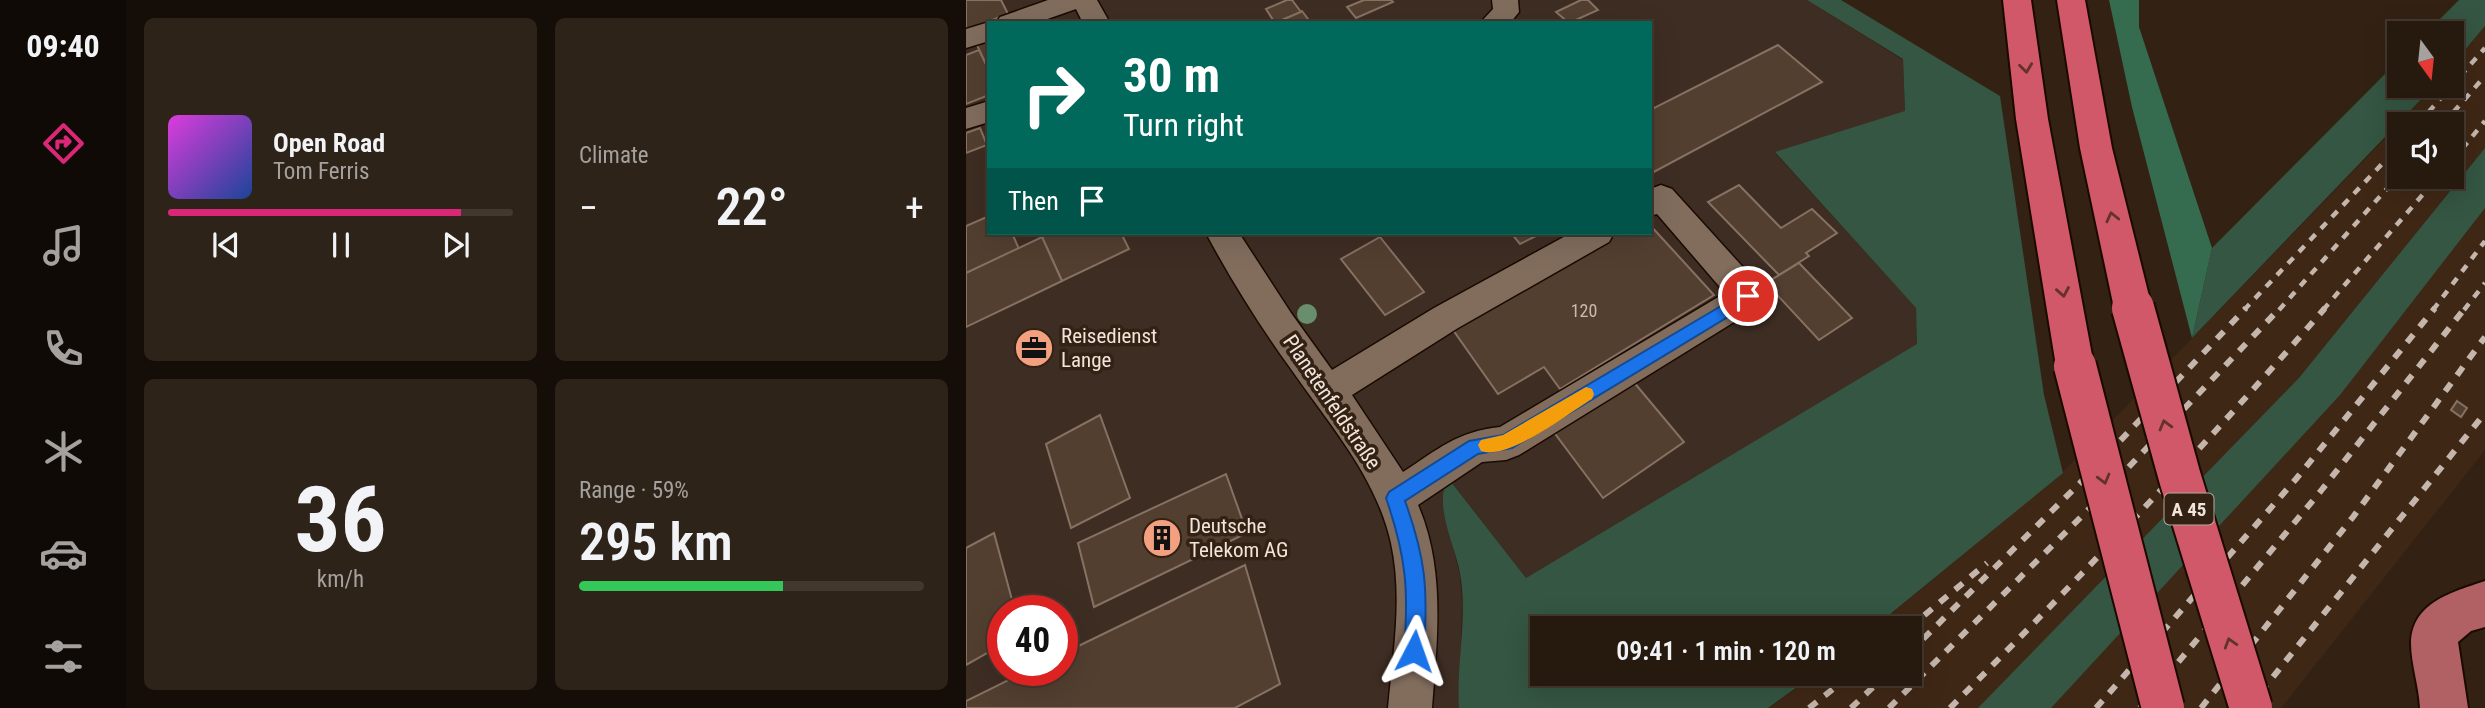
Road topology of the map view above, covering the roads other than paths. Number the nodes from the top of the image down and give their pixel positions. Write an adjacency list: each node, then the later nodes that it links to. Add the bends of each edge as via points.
1 (1074, 0): 6 (street)
2 (1084, 0): 7 (street)
3 (1505, 0): 8 (street, via 1506,12)
4 (2017, 0): 21 (highway, one-way to 21, bridge, via 2032,118 2075,366)
5 (2071, 0): 22 (highway, A 45, one-way to 5, bridge, via 2133,308 2096,148)
6 (1015, 21)
7 (1096, 21)
8 (1495, 21)
9 (987, 32): 10 (street)
10 (966, 39)
11 (987, 111): 12 (street)
12 (966, 120)
13 (1652, 203): 17 (street, via 1661,197 1748,296 1506,443 1475,446)
14 (1223, 235): 16 (street, Planetenfeldstraße, via 1286,335)
15 (1594, 235): 16 (street)
16 (1328, 390): 17 (street, Planetenfeldstraße)
17 (1395, 498): 20 (street, Planetenfeldstraße, via 1416,575)
18 (2485, 604): 19 (main road, via 2442,621 2433,637 2436,661)
19 (2452, 699)
20 (1410, 708)
21 (2163, 708)
22 (2251, 708)

